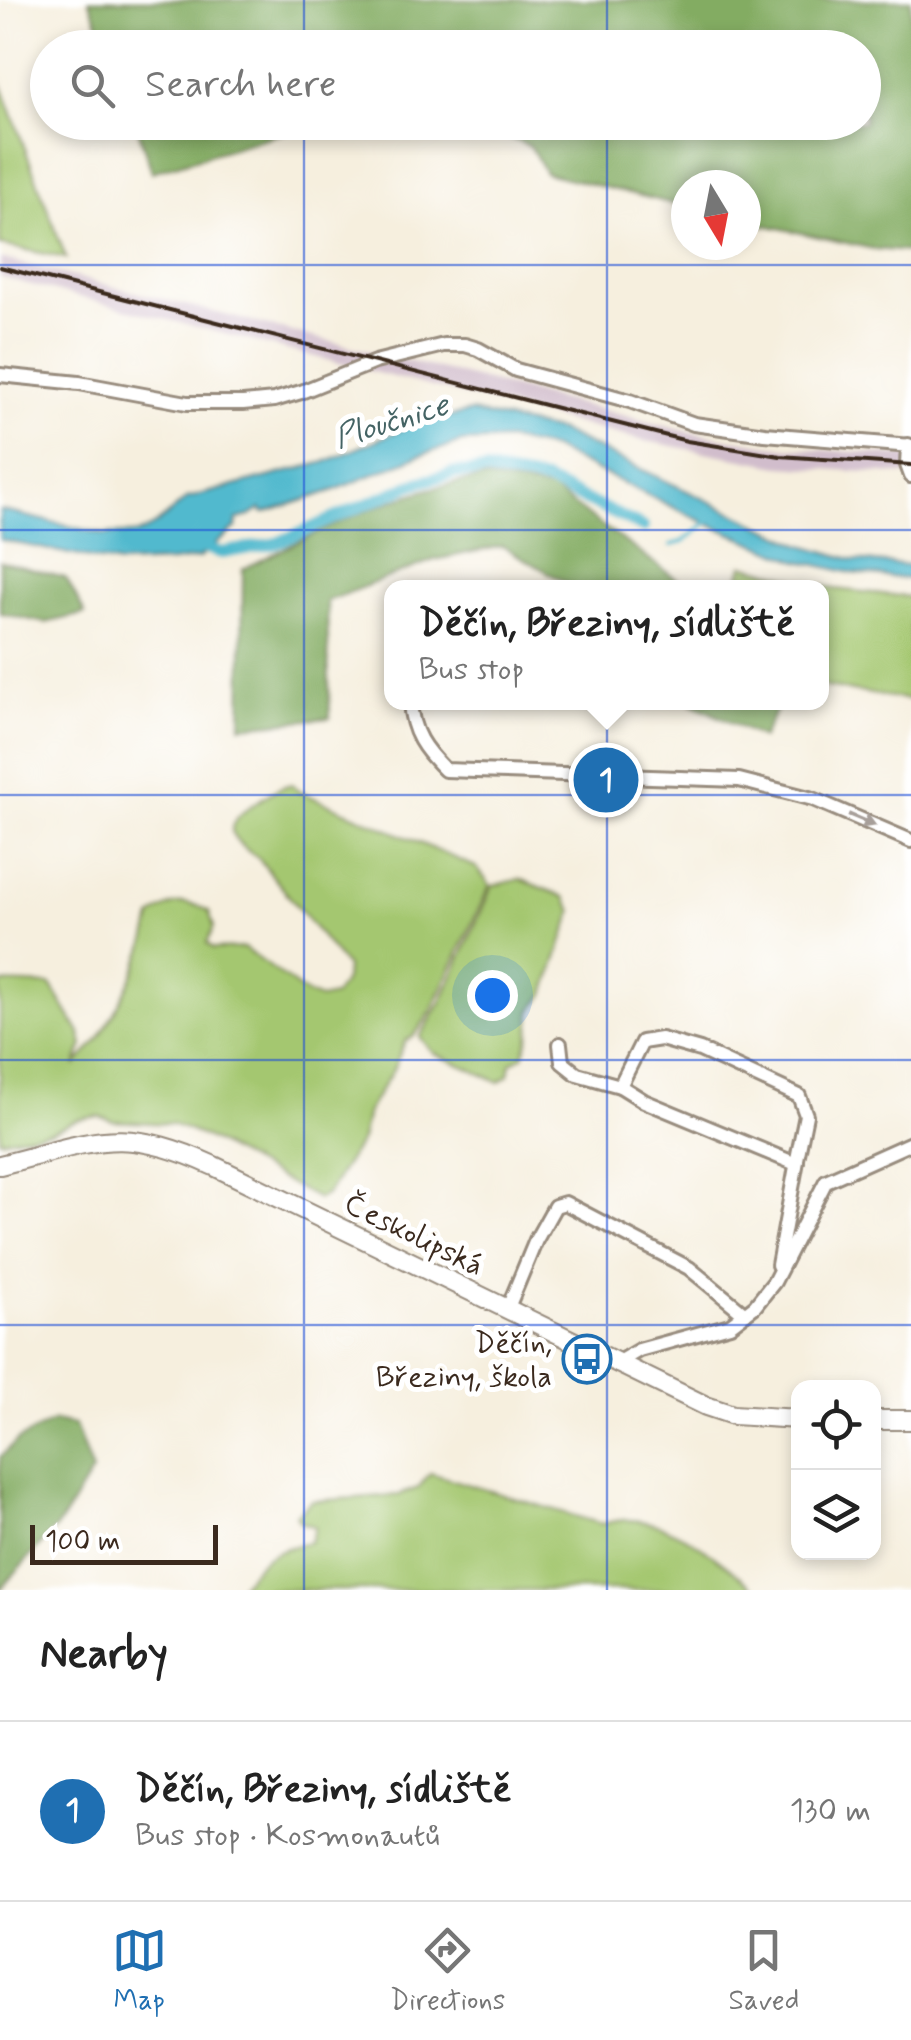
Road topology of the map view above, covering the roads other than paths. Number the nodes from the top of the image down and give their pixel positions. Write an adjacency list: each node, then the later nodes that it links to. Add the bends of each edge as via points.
1 (0, 375): 2 (street, via 187,403 243,403 301,392 375,362 465,345 516,370 694,424)
2 (910, 446): 3 (street)
3 (911, 476)
4 (410, 710): 5 (street, one-way to 5, via 422,748 445,770 739,780 813,799)
5 (911, 841)
6 (560, 1044): 7 (street, via 562,1062 578,1074)
7 (620, 1086): 9 (street, via 644,1102); 9 (street, via 642,1042 660,1039 700,1050 799,1096 806,1115)
8 (911, 1143): 11 (street, via 826,1181)
9 (797, 1162): 11 (street)
10 (0, 1165): 12 (main road, Českolipská, via 89,1141 160,1143)
11 (774, 1282): 13 (street)
12 (507, 1310): 13 (street, via 536,1240 556,1206 565,1203 689,1268); 14 (main road, Českolipská)
13 (744, 1314): 14 (street, via 730,1325 639,1350)
14 (618, 1363): 15 (main road, Českolipská, via 732,1416)
15 (791, 1419)
16 (881, 1420): 17 (main road)
17 (911, 1420)

